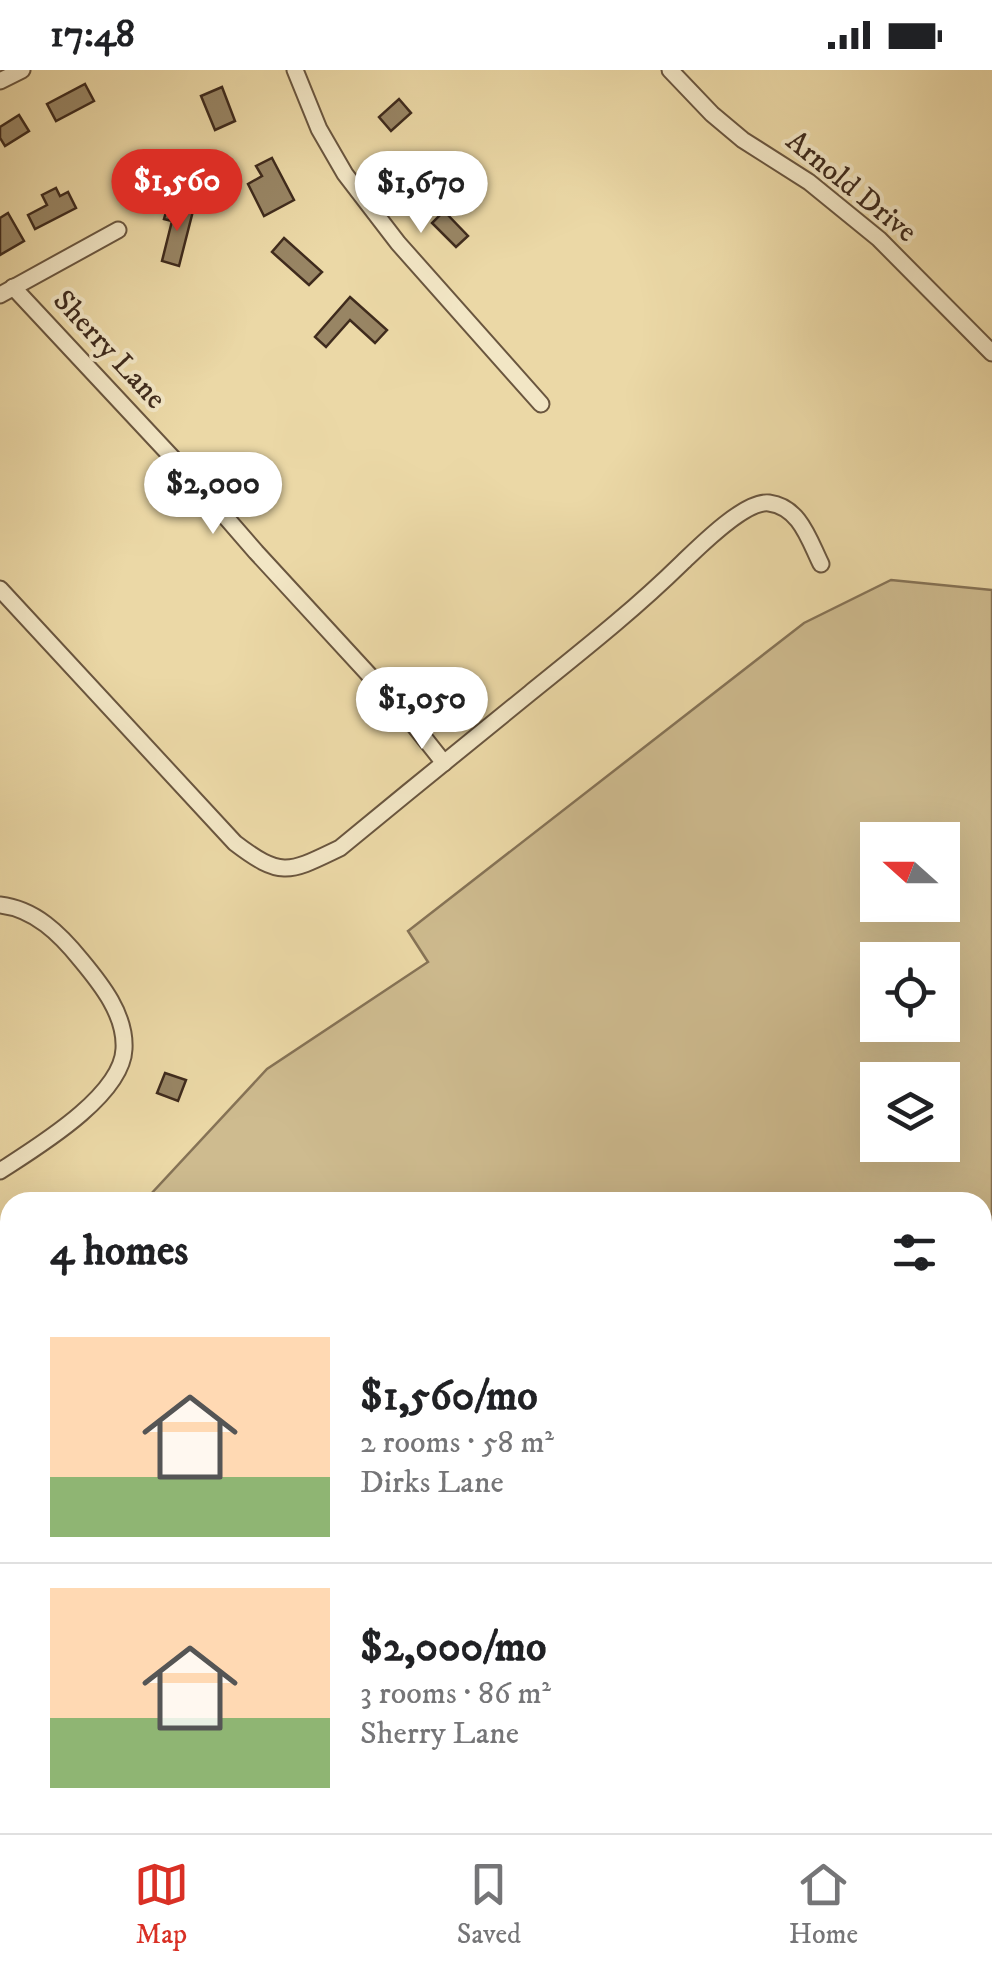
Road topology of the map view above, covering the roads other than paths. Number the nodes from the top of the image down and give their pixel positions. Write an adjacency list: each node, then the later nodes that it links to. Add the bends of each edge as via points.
1 (22, 70): 4 (street)
2 (296, 70): 8 (street, via 345,174)
3 (670, 70): 7 (street, Arnold Drive, via 743,140 879,239)
4 (0, 81)
5 (118, 230): 6 (street)
6 (6, 291): 11 (street, Sherry Lane, via 196,484)
7 (992, 353)
8 (540, 404)
9 (821, 564): 11 (street, via 794,514 758,504)
10 (0, 589): 11 (street, via 235,843 270,866 303,866 340,848)
11 (444, 763)
12 (0, 905): 13 (street, via 40,919 79,958 106,991 125,1051 105,1090)
13 (7, 1167)

